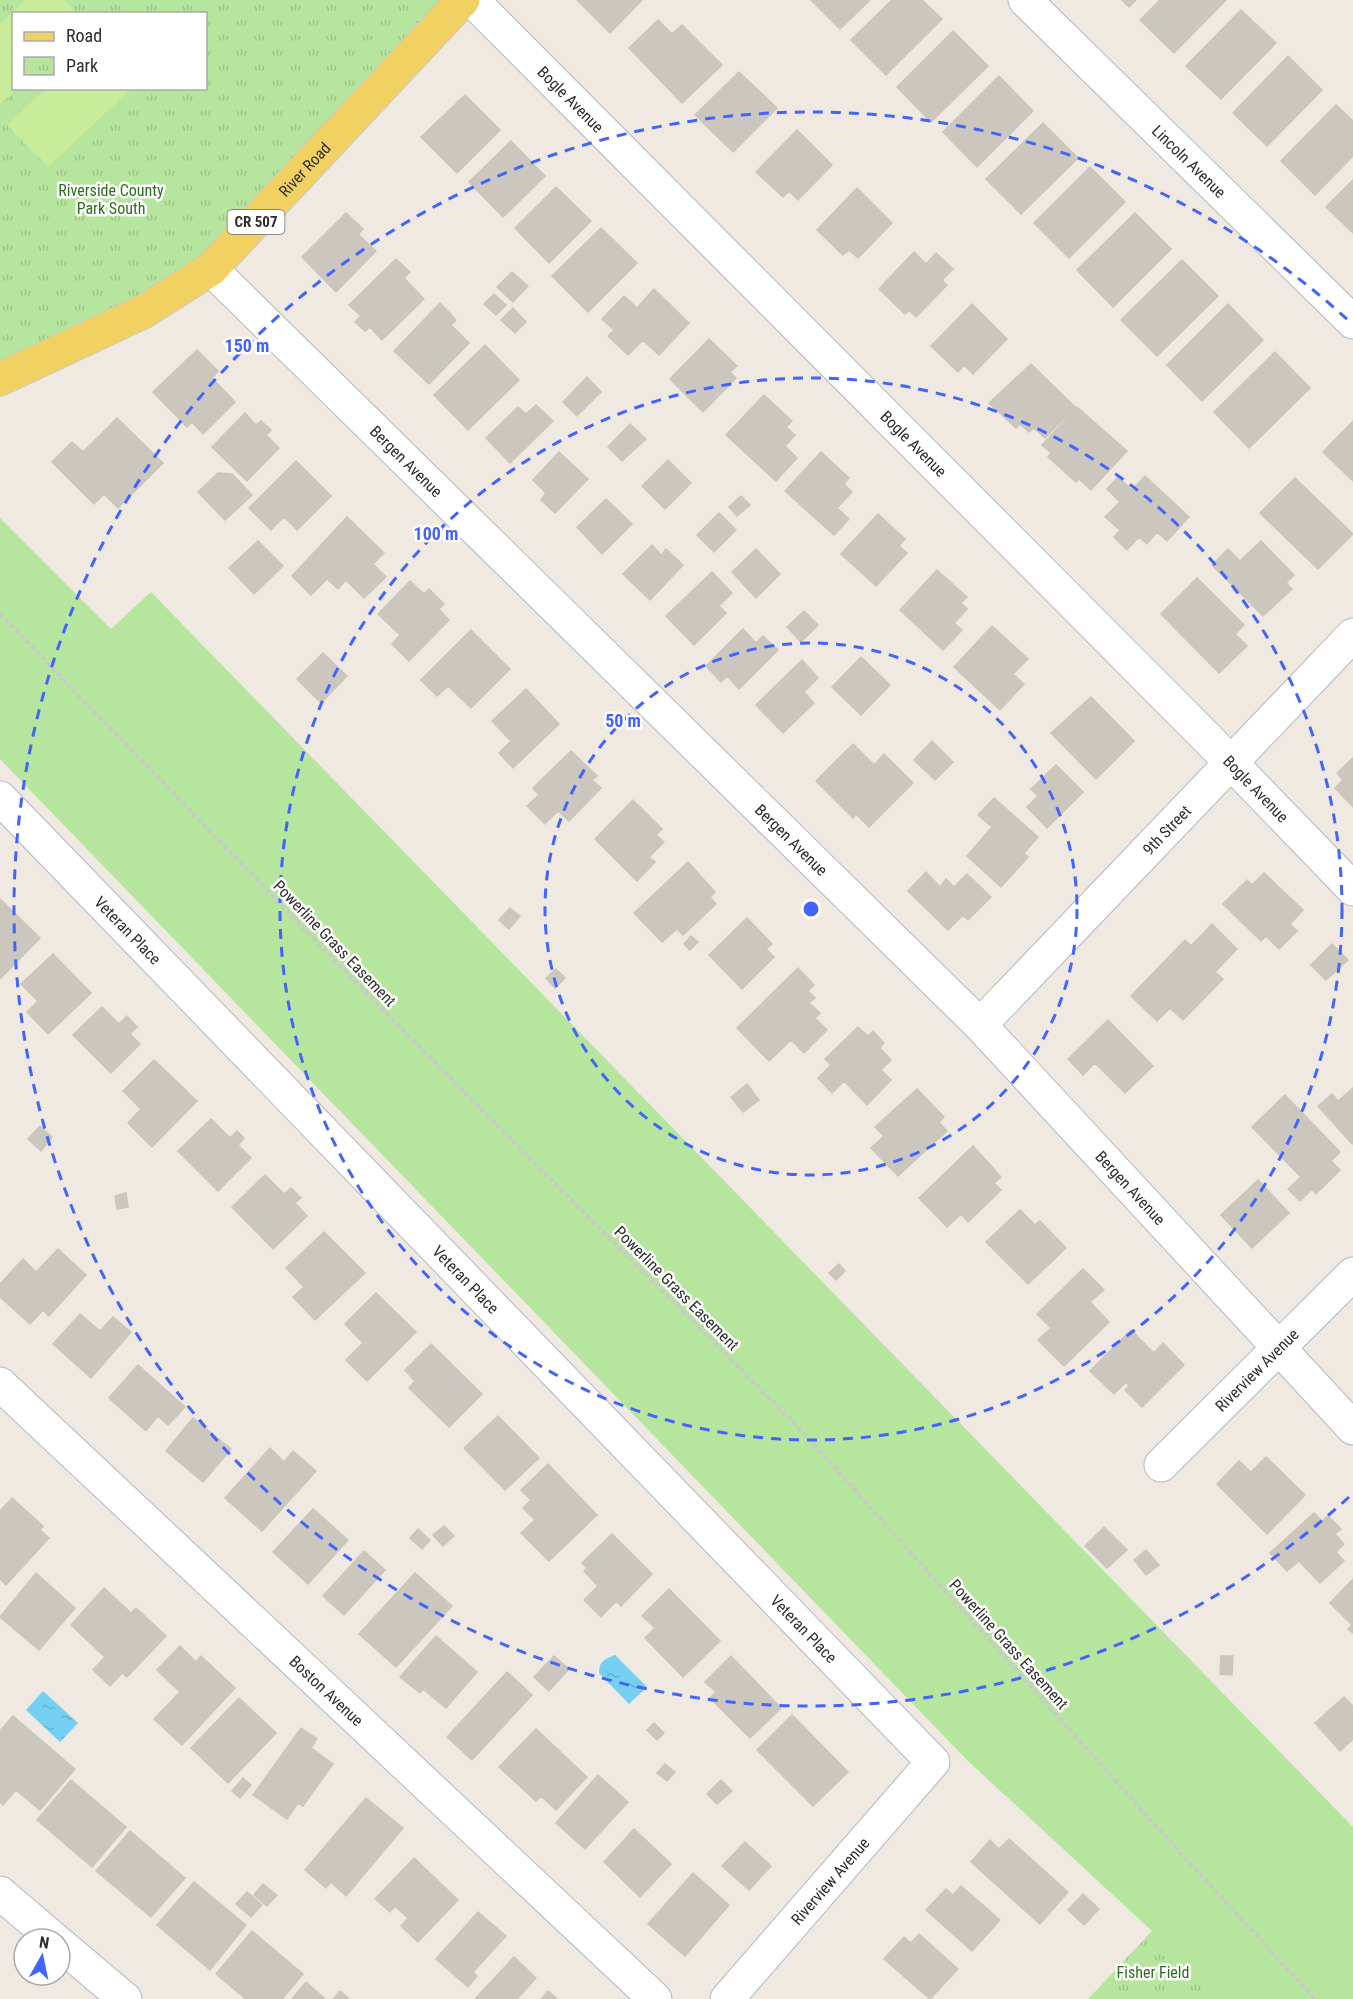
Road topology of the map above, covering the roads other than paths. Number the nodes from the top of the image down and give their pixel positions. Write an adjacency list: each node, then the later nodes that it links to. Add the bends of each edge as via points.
1 (463, 0): 4 (main road, River Road / CR 507)
2 (472, 0): 8 (street, Bogle Avenue)
3 (1025, 0): 5 (street, Lincoln Avenue)
4 (211, 269): 6 (main road, River Road / CR 507, via 143,312); 11 (street, Bergen Avenue)
5 (1353, 322)
6 (0, 379)
7 (1353, 635): 8 (street, 9th Street)
8 (1231, 763): 10 (street, Bogle Avenue); 11 (street, 9th Street)
9 (0, 798): 17 (street, Veteran Place)
10 (1353, 889)
11 (980, 1025): 13 (street, Bergen Avenue)
12 (1353, 1274): 13 (street, Riverview Avenue)
13 (1278, 1348): 15 (street, Bergen Avenue); 16 (street, Riverview Avenue)
14 (0, 1384): 22 (street, Boston Avenue)
15 (1353, 1428)
16 (1161, 1466)
17 (933, 1762): 23 (street, Riverview Avenue)
18 (0, 1893): 19 (street)
19 (40, 1927)
20 (72, 1954): 21 (street)
21 (124, 1999)
22 (655, 1999)
23 (727, 1999)

